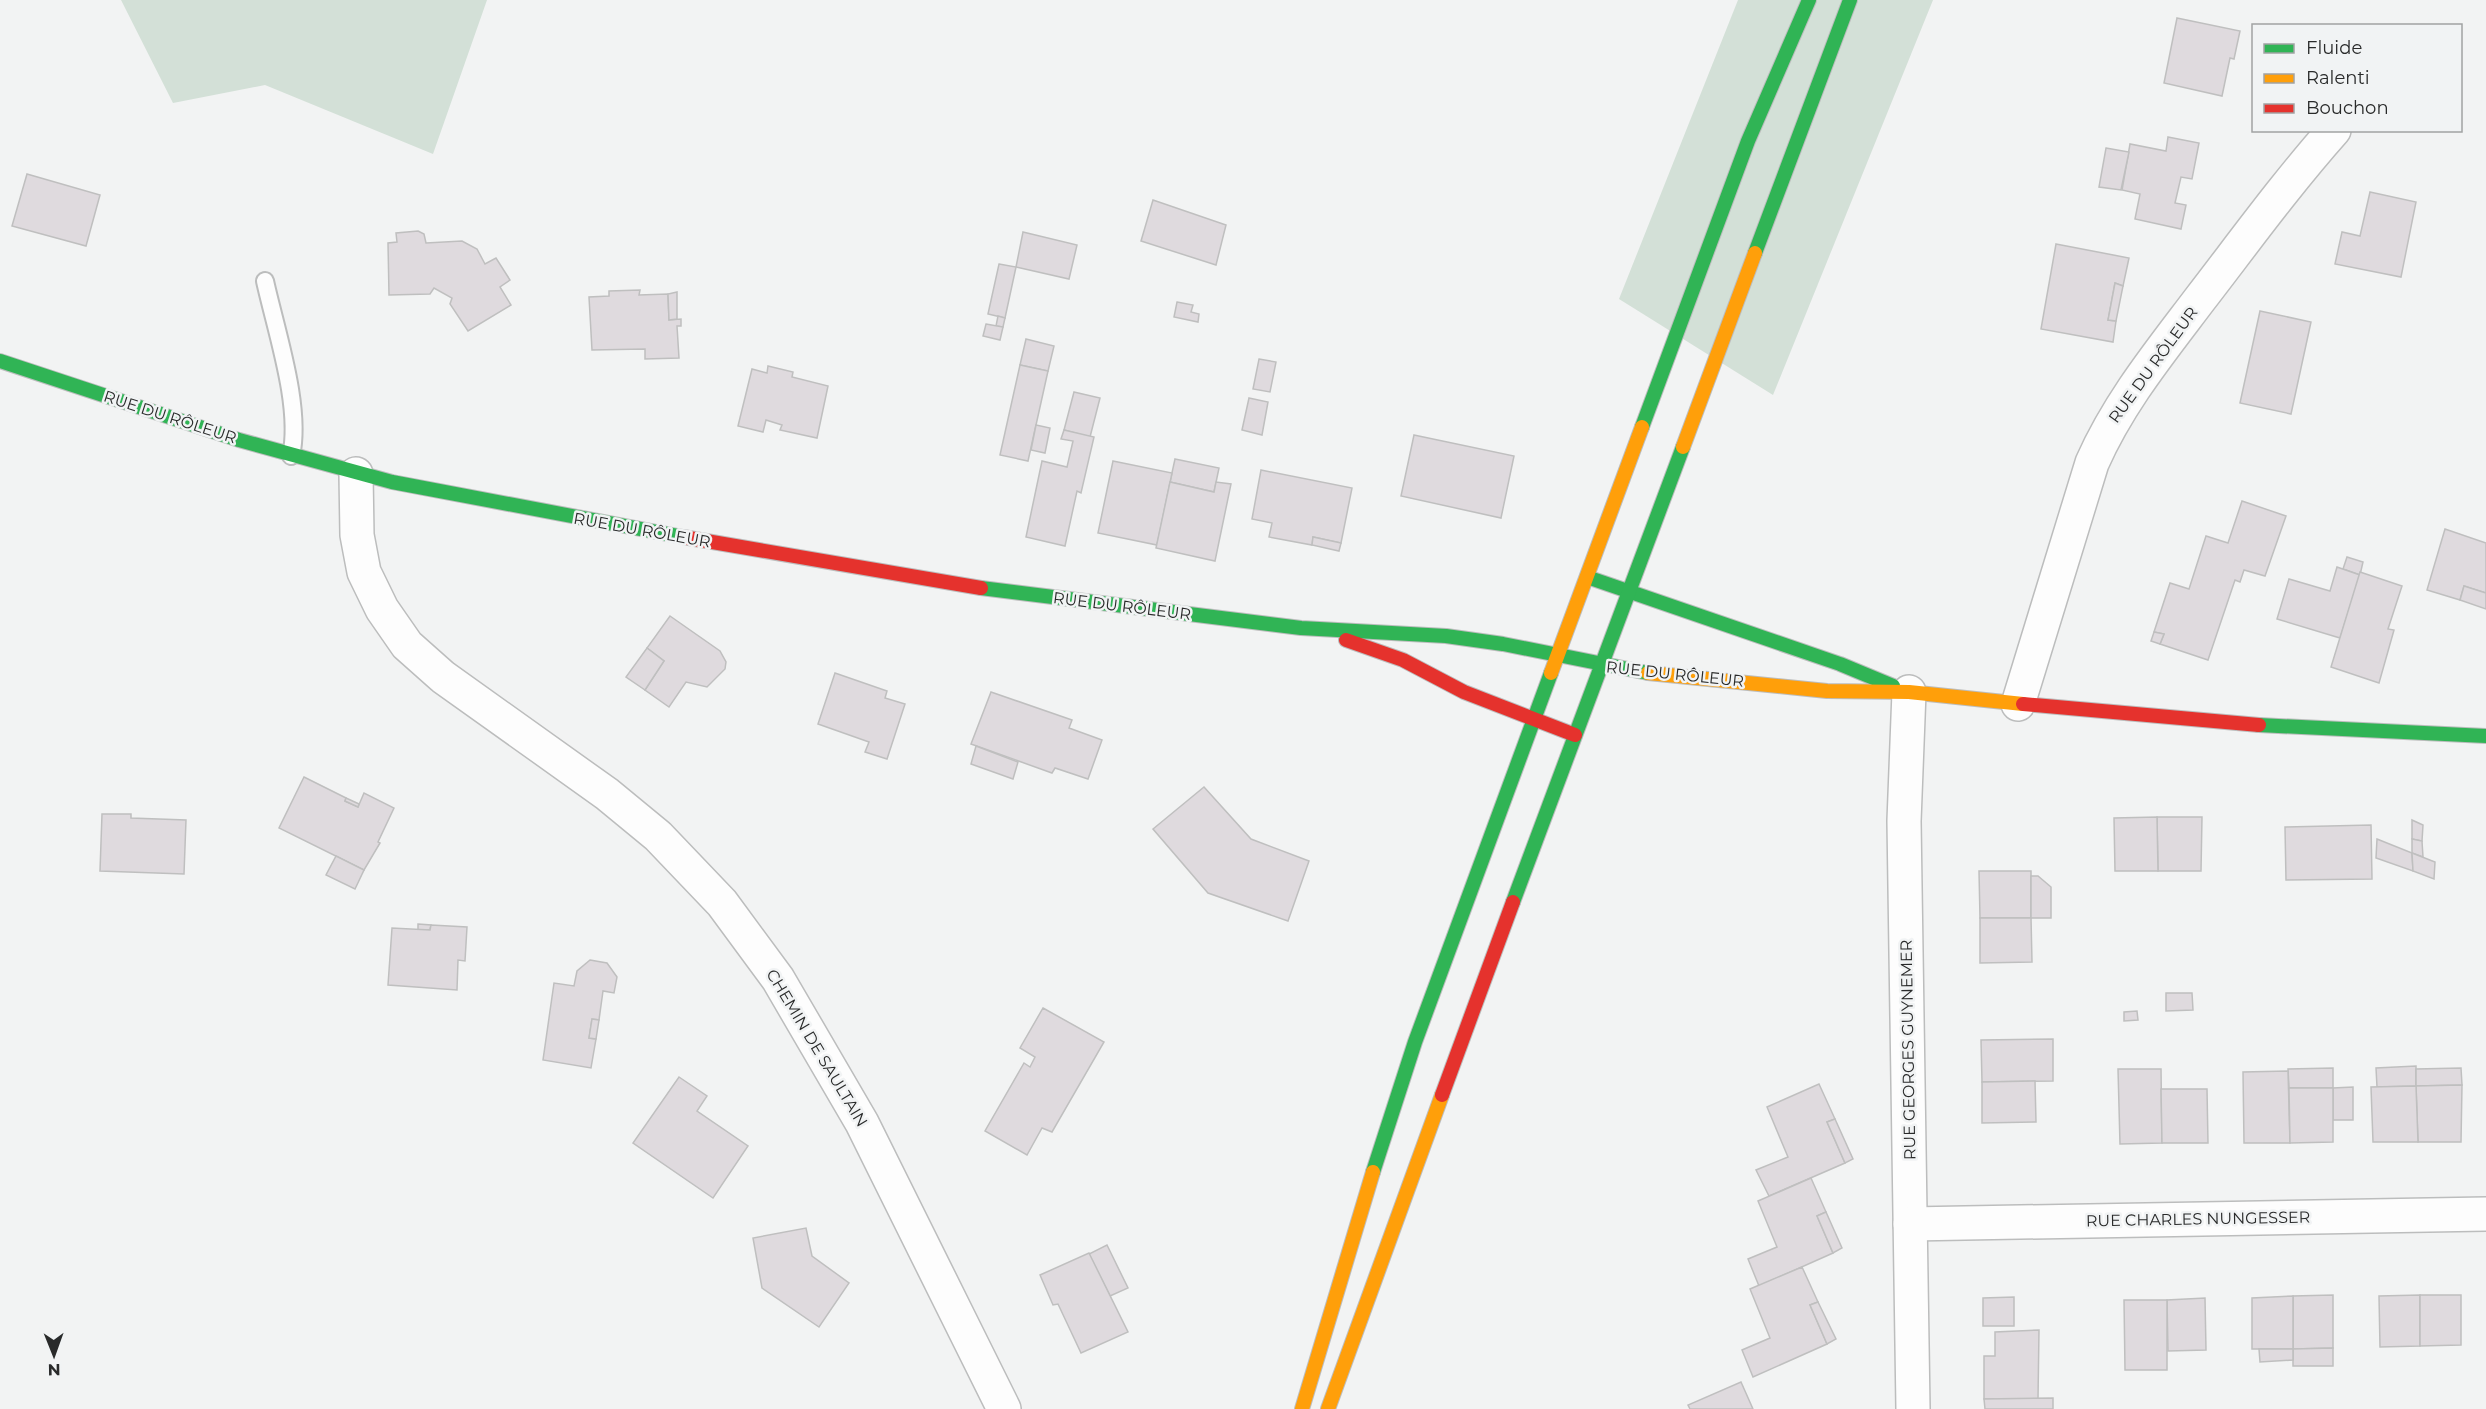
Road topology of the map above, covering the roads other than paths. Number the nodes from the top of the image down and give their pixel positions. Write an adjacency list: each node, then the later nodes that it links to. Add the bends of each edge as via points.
1 (1809, 0): 8 (street, via 1748,141)
2 (1850, 0): 9 (street)
3 (2332, 132): 14 (street, RUE DU RÔLEUR, via 2291,179 2136,384 2109,426 2092,463)
4 (265, 281): 6 (lane, via 293,406 295,436)
5 (0, 361): 6 (street, RUE DU RÔLEUR)
6 (291, 456): 7 (street, RUE DU RÔLEUR)
7 (356, 474): 10 (street, RUE DU RÔLEUR, via 489,502 878,571 1109,606); 20 (street, CHEMIN DE SAULTAIN, via 357,535 364,572 382,609 407,645 442,677 607,794 658,836 722,903 778,979 862,1123)
8 (1587, 577): 9 (street, RUE DU RÔLEUR); 11 (street)
9 (1629, 591): 12 (street); 13 (street, RUE DU RÔLEUR)
10 (1300, 628): 11 (street, RUE DU RÔLEUR, via 1446,636); 15 (street, RUE DU RÔLEUR, via 1402,660 1464,692)
11 (1558, 656): 12 (street, RUE DU RÔLEUR); 15 (street)
12 (1601, 666): 13 (street, RUE DU RÔLEUR, via 1827,691); 16 (street)
13 (1908, 692): 14 (street, RUE DU RÔLEUR); 19 (street, RUE GEORGES GUYNEMER, via 1904,821)
14 (2018, 704): 17 (street, RUE DU RÔLEUR, via 2296,728)
15 (1534, 719): 16 (street, RUE DU RÔLEUR); 21 (street, via 1401,1083)
16 (1575, 735): 22 (street)
17 (2486, 736)
18 (2486, 1214): 19 (street, RUE CHARLES NUNGESSER)
19 (1910, 1224): 23 (street, RUE GEORGES GUYNEMER)
20 (1004, 1409)
21 (1302, 1409)
22 (1328, 1409)
23 (1913, 1409)

